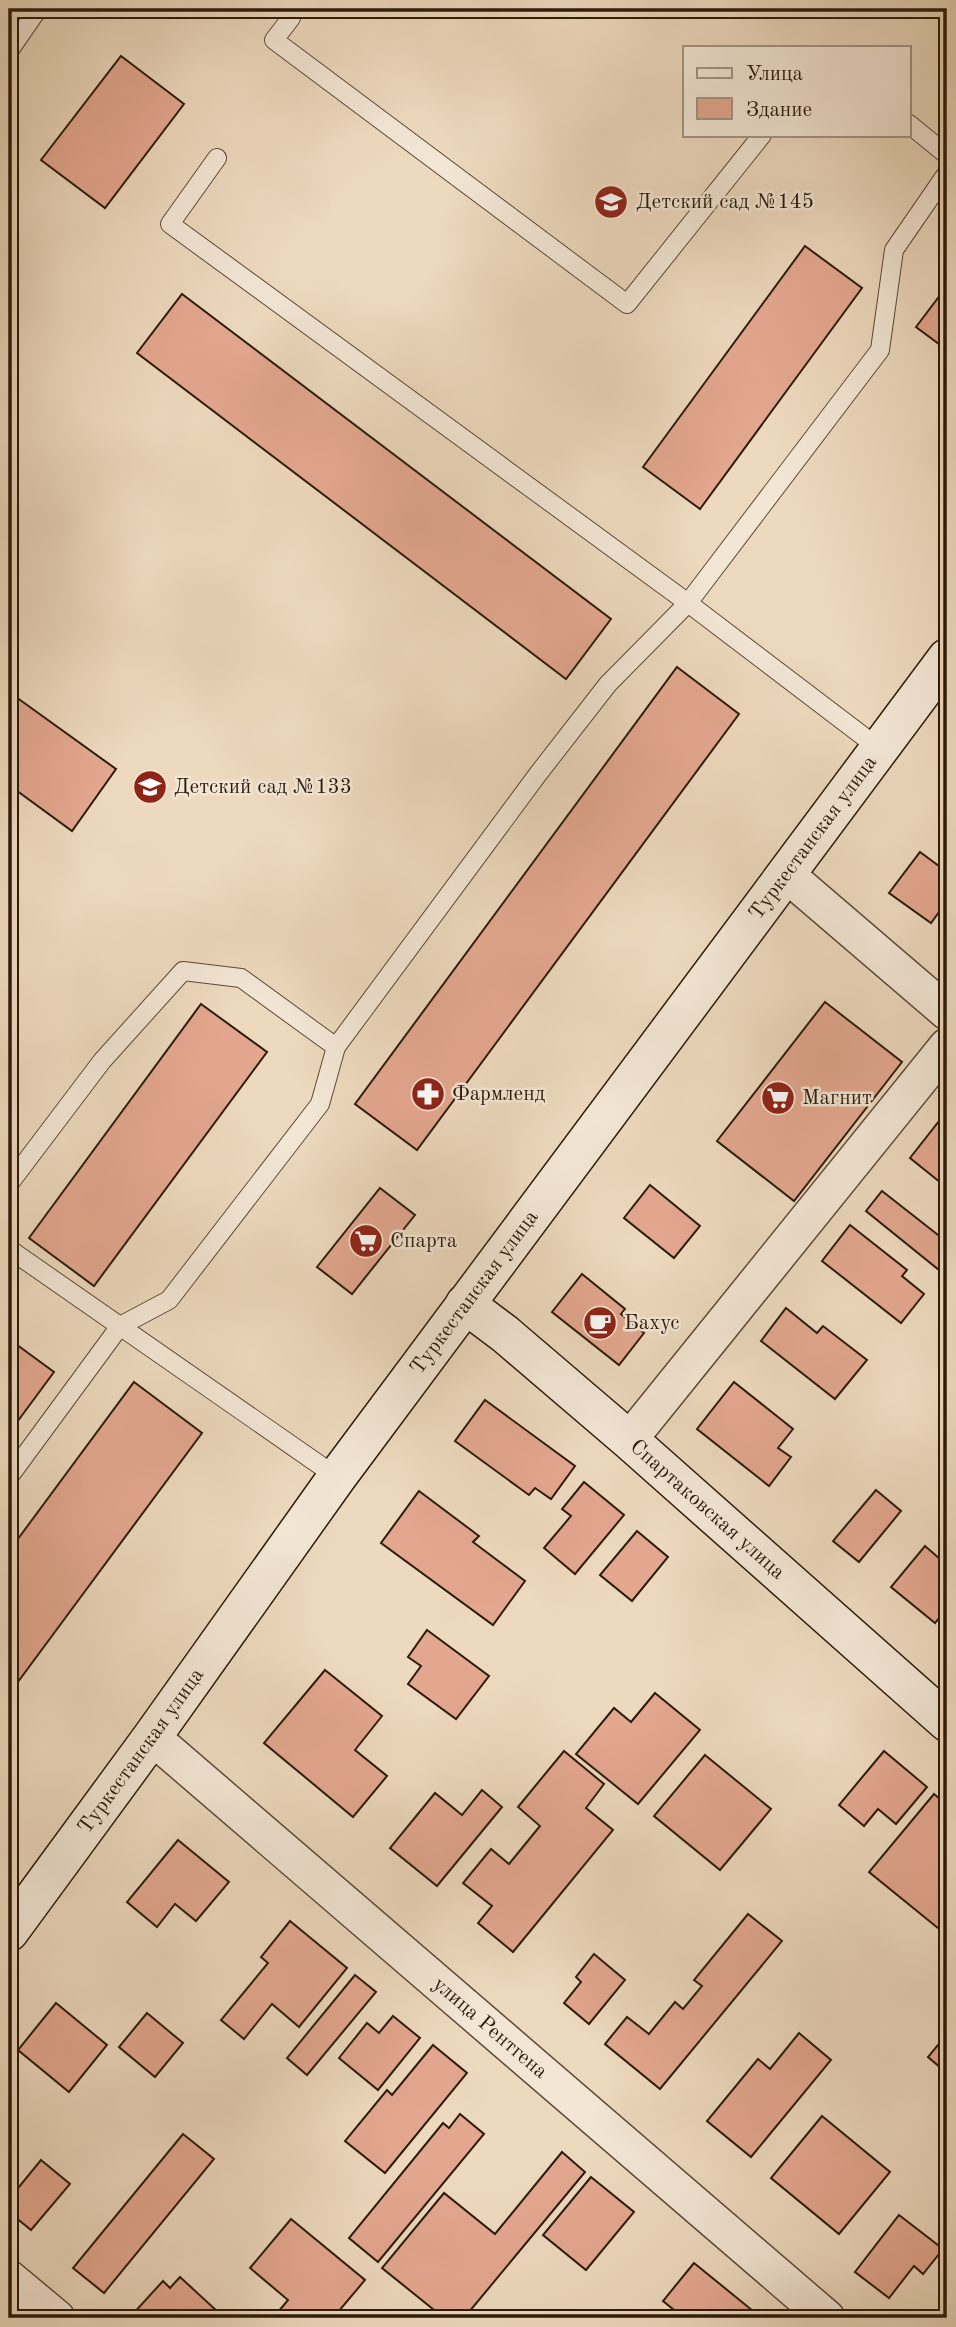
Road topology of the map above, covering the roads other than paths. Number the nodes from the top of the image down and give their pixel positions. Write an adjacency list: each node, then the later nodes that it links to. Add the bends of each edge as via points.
1 (38, 9): 3 (lane)
2 (291, 18): 5 (lane, via 274,40 626,304)
3 (9, 51)
4 (911, 126): 6 (lane)
5 (761, 136)
6 (947, 155)
7 (217, 158): 9 (lane, via 170,224)
8 (947, 173): 9 (lane, via 894,250 880,350)
9 (688, 603): 11 (lane); 15 (lane, via 608,684)
10 (947, 658): 11 (main road, Туркестанская улица)
11 (880, 748): 12 (main road, Туркестанская улица)
12 (786, 874): 13 (street); 18 (main road, Туркестанская улица)
13 (947, 1012)
14 (947, 1046): 20 (street)
15 (336, 1047): 16 (lane, via 241,978 183,971 102,1061 9,1184); 19 (lane, via 320,1104 169,1300)
16 (9, 1190)
17 (9, 1249): 19 (lane)
18 (465, 1304): 20 (main road, Спартаковская улица); 22 (main road, Туркестанская улица)
19 (120, 1326): 21 (lane); 22 (lane)
20 (629, 1440): 23 (main road, Спартаковская улица)
21 (9, 1476)
22 (337, 1477): 24 (main road, Туркестанская улица)
23 (947, 1722)
24 (152, 1737): 25 (main road, Туркестанская улица); 28 (street, улица Рентгена)
25 (9, 1932)
26 (9, 2278): 27 (street)
27 (57, 2318)
28 (827, 2318)

